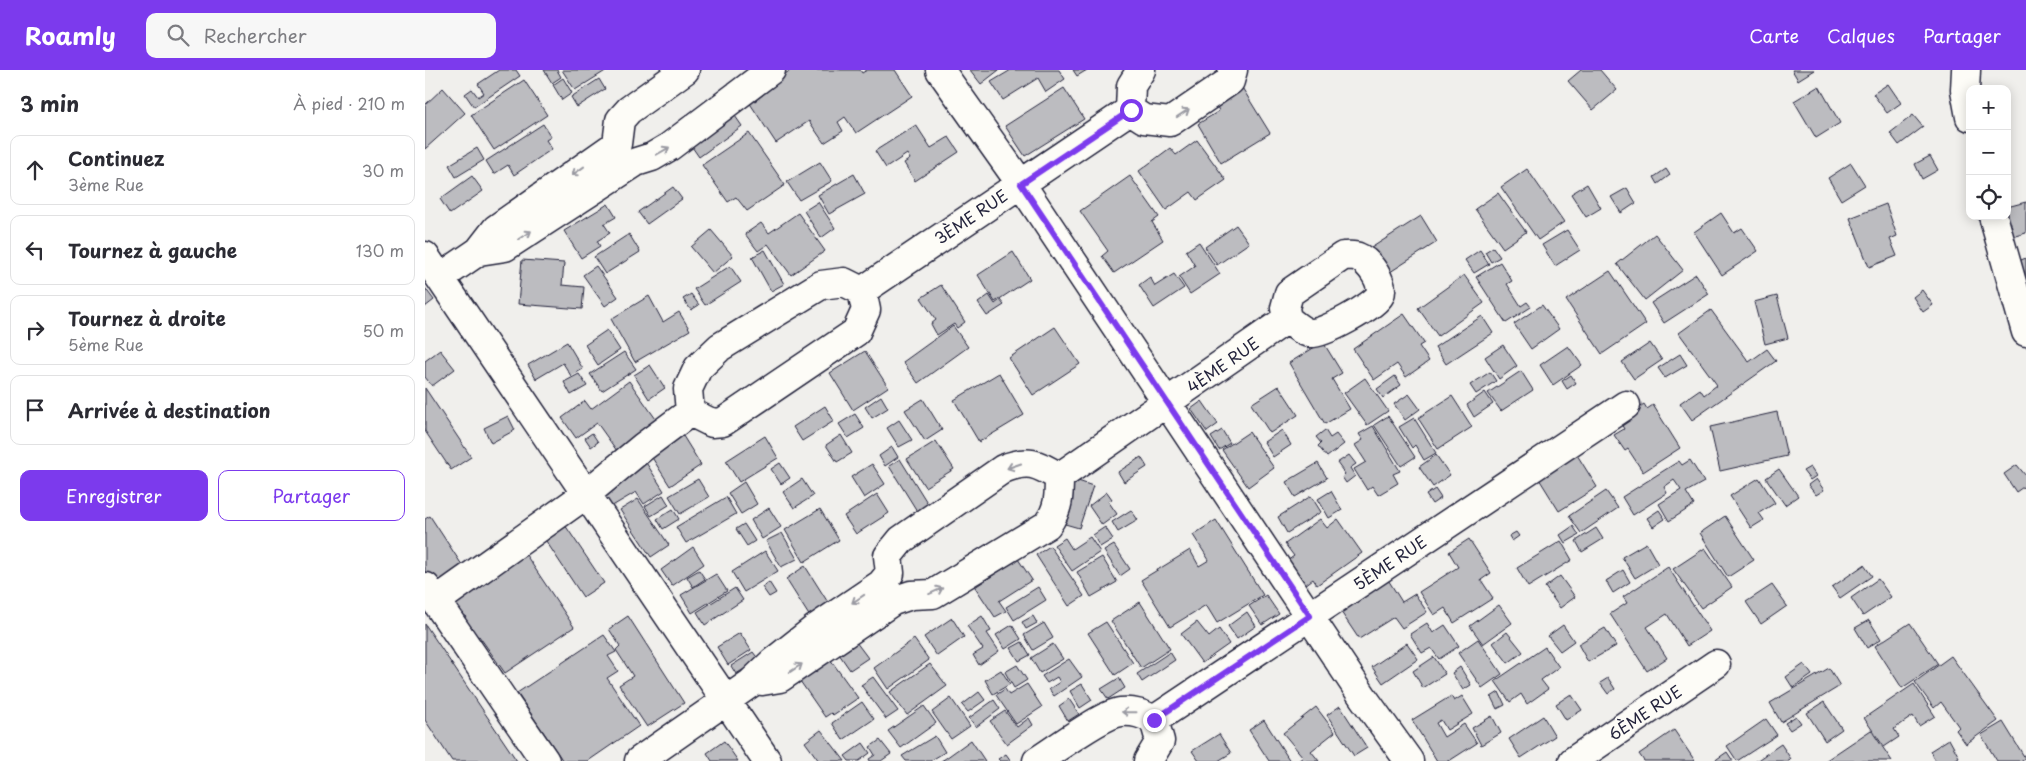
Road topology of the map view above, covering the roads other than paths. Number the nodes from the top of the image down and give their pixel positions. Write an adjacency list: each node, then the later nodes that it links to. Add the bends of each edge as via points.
1 (685, 70): 9 (street, via 620,120)
2 (771, 70): 9 (street, one-way to 2, via 635,162 669,148)
3 (940, 70): 10 (street)
4 (1141, 70): 8 (street, via 1131,86)
5 (1233, 70): 8 (street, one-way to 5, via 1144,119 1170,122 1231,81)
6 (1966, 70): 7 (street)
7 (1966, 95)
8 (1131, 110): 10 (street, 3ÈME RUE)
9 (611, 162): 13 (street, via 496,229 479,251)
10 (1021, 184): 14 (street, 3ÈME RUE); 17 (street)
11 (1994, 220): 16 (street)
12 (425, 256): 13 (street)
13 (441, 277): 21 (street)
14 (862, 291): 19 (street, via 844,282 821,285 720,347 698,368 688,389); 19 (street, via 866,310 856,332 723,422 712,423)
15 (1287, 319): 17 (street, 4ÈME RUE)
16 (2026, 332)
17 (1168, 403): 20 (street, 4ÈME RUE); 24 (street)
18 (1626, 405): 24 (street, 5ÈME RUE)
19 (690, 412): 21 (street)
20 (1059, 477): 22 (street, one-way to 20, via 911,596 933,594 1047,524 1059,504); 22 (street, one-way to 22, via 1040,465 1021,462 1003,469 901,540 888,556)
21 (585, 495): 23 (street); 26 (street)
22 (887, 592): 26 (street, via 816,628)
23 (430, 593): 28 (street)
24 (1310, 616): 27 (street, 5ÈME RUE); 33 (street)
25 (1716, 664): 34 (street, 6ÈME RUE)
26 (726, 701): 29 (street); 30 (street)
27 (1154, 720): 31 (street, one-way to 31, via 1138,712 1119,712); 32 (street, via 1160,741)
28 (545, 761)
29 (639, 761)
30 (767, 761)
31 (1037, 761)
32 (1148, 761)
33 (1409, 761)
34 (1573, 761)

